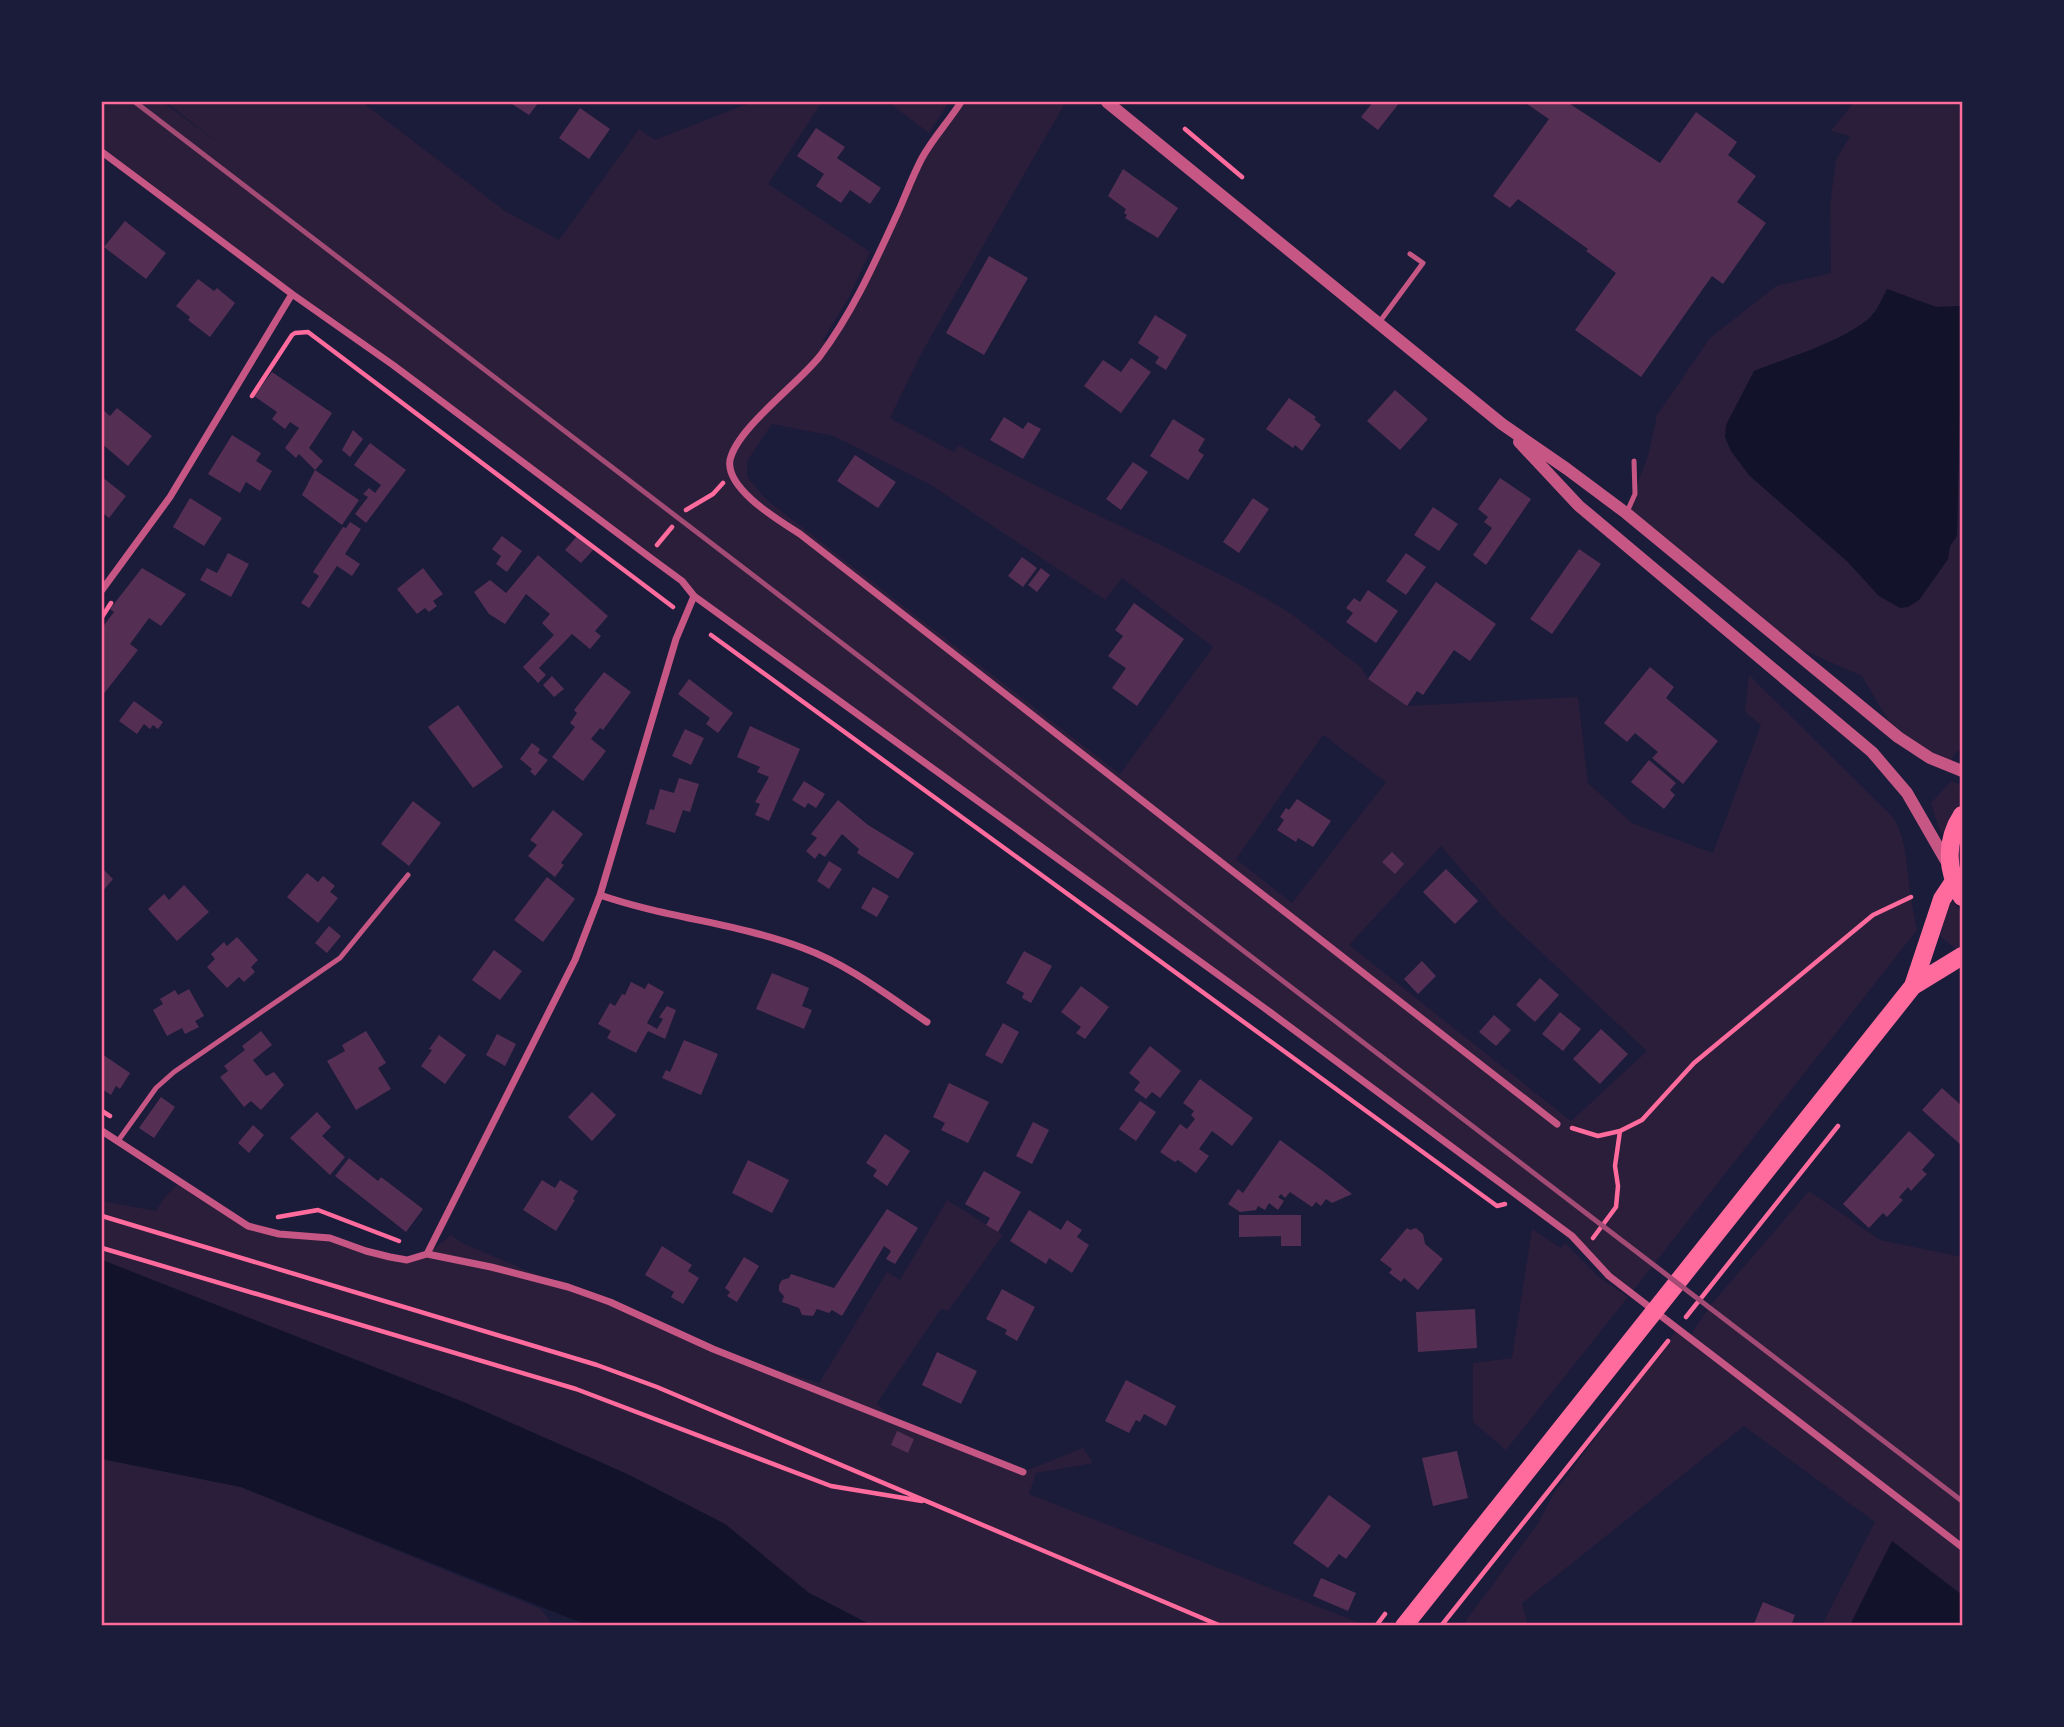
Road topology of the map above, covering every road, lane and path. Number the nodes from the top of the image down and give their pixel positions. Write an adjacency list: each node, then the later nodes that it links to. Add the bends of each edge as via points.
1 (961, 102): 12 (street, via 923,157 873,267 832,340 748,429 729,463)
2 (1107, 102): 8 (street)
3 (1185, 129): 5 (path)
4 (102, 152): 7 (street)
5 (1242, 177)
6 (1410, 254): 8 (lane, via 1423,263)
7 (292, 294): 16 (street); 17 (street, via 170,497)
8 (1378, 324): 10 (street)
9 (248, 401): 20 (path, via 292,335 308,332 673,605)
10 (1502, 424): 14 (street); 26 (street, via 1579,506 1872,752 1907,793)
11 (1634, 461): 14 (lane, via 1635,494)
12 (733, 472): 13 (path, via 713,494); 33 (street, via 736,482 767,512)
13 (686, 510)
14 (1626, 513): 23 (street, via 1898,737 1930,758)
15 (672, 527): 16 (path)
16 (648, 556): 19 (street)
17 (102, 590)
18 (117, 596): 21 (path)
19 (694, 596): 27 (street, via 673,651); 39 (street)
20 (674, 616)
21 (102, 617)
22 (712, 635): 39 (path, via 1497,1206)
23 (1962, 771)
24 (1962, 816): 26 (main road, via 1950,846)
25 (408, 875): 35 (lane, via 345,954 174,1072 156,1088)
26 (1955, 882): 30 (main road, via 1942,899)
27 (600, 895): 31 (street, via 802,948 866,980); 45 (street, via 575,960)
28 (1911, 897): 37 (path, via 1873,915 1694,1063 1642,1120)
29 (1962, 956): 30 (main road)
30 (1913, 986): 52 (main road)
31 (927, 1022)
32 (102, 1111): 35 (path)
33 (1557, 1124): 37 (path, via 1598,1136)
34 (1838, 1126): 46 (path)
35 (128, 1128): 38 (lane)
36 (102, 1130): 38 (street)
37 (1620, 1131): 44 (path, via 1615,1207)
38 (118, 1141): 45 (street, via 248,1226 331,1238 390,1257)
39 (1521, 1198): 44 (street)
40 (102, 1216): 49 (path, via 597,1365)
41 (272, 1218): 42 (path, via 318,1210)
42 (409, 1242)
43 (102, 1248): 49 (path, via 576,1389 831,1486)
44 (1585, 1249): 50 (street, via 1609,1276)
45 (427, 1254): 48 (street, via 568,1287 610,1302 713,1349)
46 (1683, 1322)
47 (1674, 1332): 53 (path)
48 (1023, 1472)
49 (930, 1502): 51 (path)
50 (1962, 1547)
51 (1221, 1626)
52 (1404, 1626)
53 (1441, 1626)

